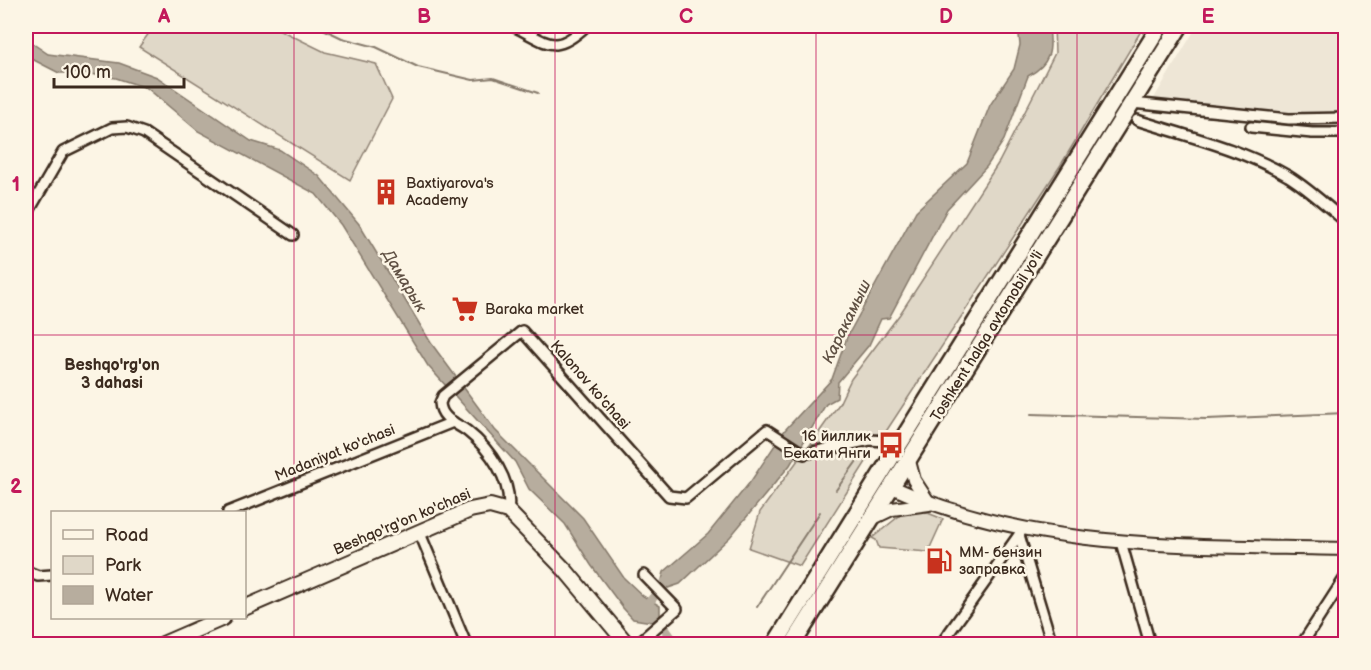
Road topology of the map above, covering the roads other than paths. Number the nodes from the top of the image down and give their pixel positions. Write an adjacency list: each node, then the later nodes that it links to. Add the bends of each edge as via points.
1 (513, 26): 2 (street, via 553,46 564,44)
2 (586, 26)
3 (1160, 26): 13 (highway, Toshkent halqa avtomobil yo'li)
4 (1180, 26): 5 (highway, Toshkent halqa avtomobil yo'li)
5 (1132, 103): 6 (street, via 1288,119); 14 (highway, Toshkent halqa avtomobil yo'li)
6 (1346, 118)
7 (1137, 120): 11 (street, via 1222,147 1286,175)
8 (1251, 127): 9 (street)
9 (1346, 133)
10 (26, 216): 12 (street, via 63,152 112,128 127,128 144,133)
11 (1346, 222)
12 (293, 235)
13 (984, 306): 14 (highway); 16 (highway, Toshkent halqa avtomobil yo'li)
14 (1000, 316): 17 (highway, Toshkent halqa avtomobil yo'li)
15 (453, 422): 16 (street, Kalonov ko'chasi, via 441,411 443,396 522,331 669,496 678,499 686,498 769,431 804,454 870,440); 21 (street, Madaniyat ko'chasi); 22 (street, Kalonov ko'chasi, via 480,444 503,475 511,497)
16 (900, 442): 18 (highway, Toshkent halqa avtomobil yo'li)
17 (909, 461): 19 (highway, Toshkent halqa avtomobil yo'li); 20 (street, via 914,480)
18 (878, 478): 19 (highway); 38 (highway, Toshkent halqa avtomobil yo'li)
19 (892, 487): 20 (street); 23 (highway, Toshkent halqa avtomobil yo'li)
20 (930, 504): 23 (street, via 892,509); 25 (street)
21 (233, 511)
22 (508, 511): 24 (main road, Beshqo'rg'on ko'chasi, via 495,506 480,507); 36 (main road, via 558,562)
23 (873, 518): 39 (highway, Toshkent halqa avtomobil yo'li)
24 (419, 531): 32 (main road, Beshqo'rg'on ko'chasi); 35 (street)
25 (1021, 532): 26 (street); 40 (street); 41 (street)
26 (1121, 542): 27 (street); 42 (street)
27 (1346, 549)
28 (26, 571): 29 (street, via 38,576)
29 (51, 574)
30 (644, 575): 37 (street, via 677,609)
31 (1346, 576): 43 (street)
32 (246, 607)
33 (222, 619): 34 (main road)
34 (163, 645)
35 (466, 645)
36 (627, 645)
37 (637, 645)
38 (775, 645)
39 (793, 645)
40 (941, 645)
41 (1052, 645)
42 (1150, 645)
43 (1302, 645)

